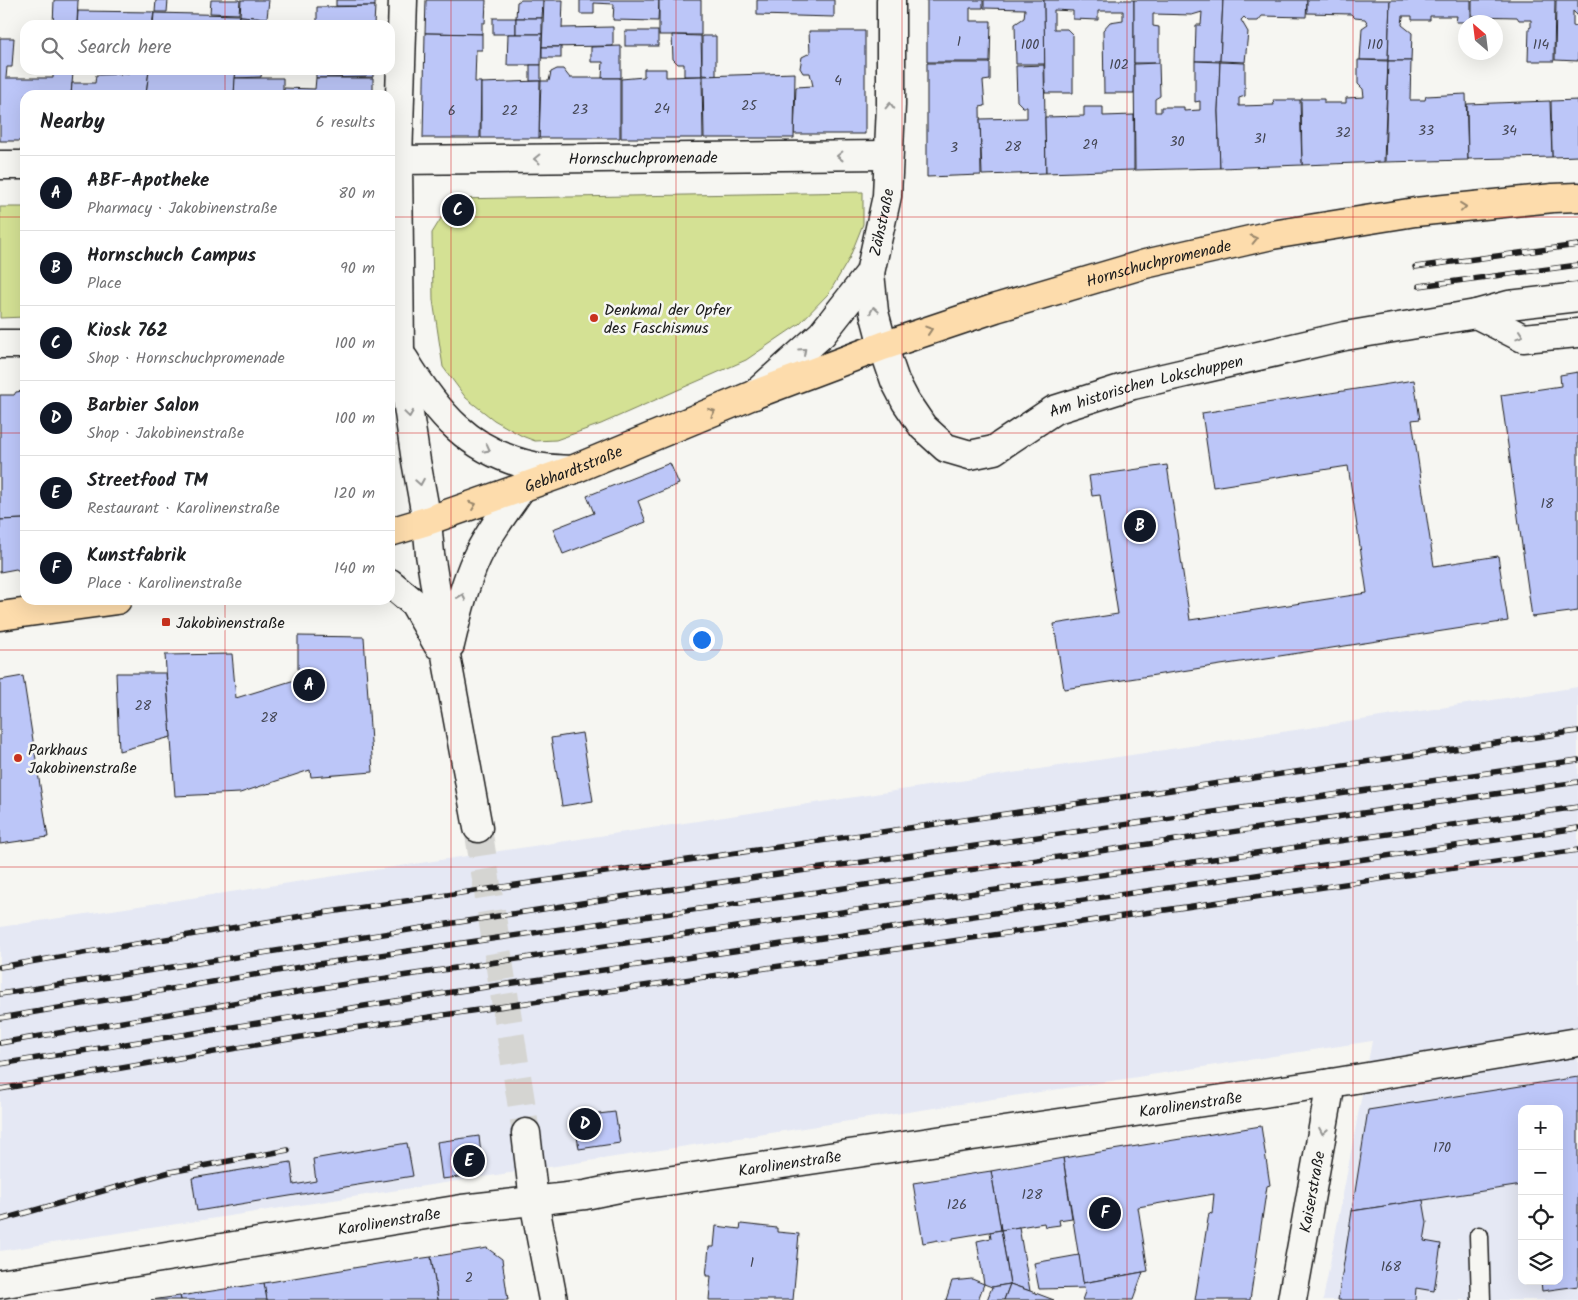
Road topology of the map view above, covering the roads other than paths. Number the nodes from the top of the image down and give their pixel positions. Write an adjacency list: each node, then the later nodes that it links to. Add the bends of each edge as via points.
1 (402, 0): 4 (street)
2 (891, 0): 3 (street, Zähstraße, one-way to 2)
3 (888, 155): 4 (street, Hornschuchpromenade, one-way to 4); 8 (street, Zähstraße, via 887,196)
4 (398, 160): 15 (street)
5 (0, 165): 6 (street)
6 (20, 165)
7 (1578, 197): 14 (main road, Hornschuchpromenade, one-way to 7, via 996,308 1146,264 1272,235 1415,212)
8 (870, 273): 14 (street, Am historischen Lokschuppen, one-way to 8, via 874,312); 16 (street, Zähstraße, one-way to 8, via 822,334)
9 (1578, 298): 10 (street, Am historischen Lokschuppen, via 1509,305)
10 (1476, 314): 11 (street, one-way to 11, via 1523,338); 14 (street, Am historischen Lokschuppen, via 1345,336 1133,385 1054,410 994,450 970,455 946,448 923,427 906,402)
11 (1578, 333)
12 (0, 344): 13 (street)
13 (20, 344)
14 (883, 346): 16 (main road, Hornschuchpromenade)
15 (400, 352): 17 (street, one-way to 17, via 422,388 472,441 500,456 534,467); 19 (street, one-way to 19)
16 (753, 395): 17 (main road, Gebhardtstraße, one-way to 16)
17 (572, 470): 18 (main road, Gebhardtstraße)
18 (523, 486): 19 (main road, Gebhardtstraße, one-way to 18); 24 (street, one-way to 18, via 459,606 477,557)
19 (427, 522): 20 (main road, Gebhardtstraße); 24 (street)
20 (395, 531)
21 (395, 587): 24 (street, via 414,603)
22 (80, 605): 23 (main road)
23 (0, 616)
24 (447, 661): 25 (street)
25 (478, 828)
26 (1578, 1042): 27 (street, Karolinenstraße)
27 (1331, 1083): 29 (street, Karolinenstraße); 33 (street, Kaiserstraße, one-way to 33)
28 (526, 1132): 29 (street)
29 (534, 1201): 31 (street, Karolinenstraße, via 452,1211); 32 (street)
30 (1479, 1236): 34 (lane)
31 (0, 1284)
32 (553, 1300)
33 (1292, 1300)
34 (1481, 1300)

